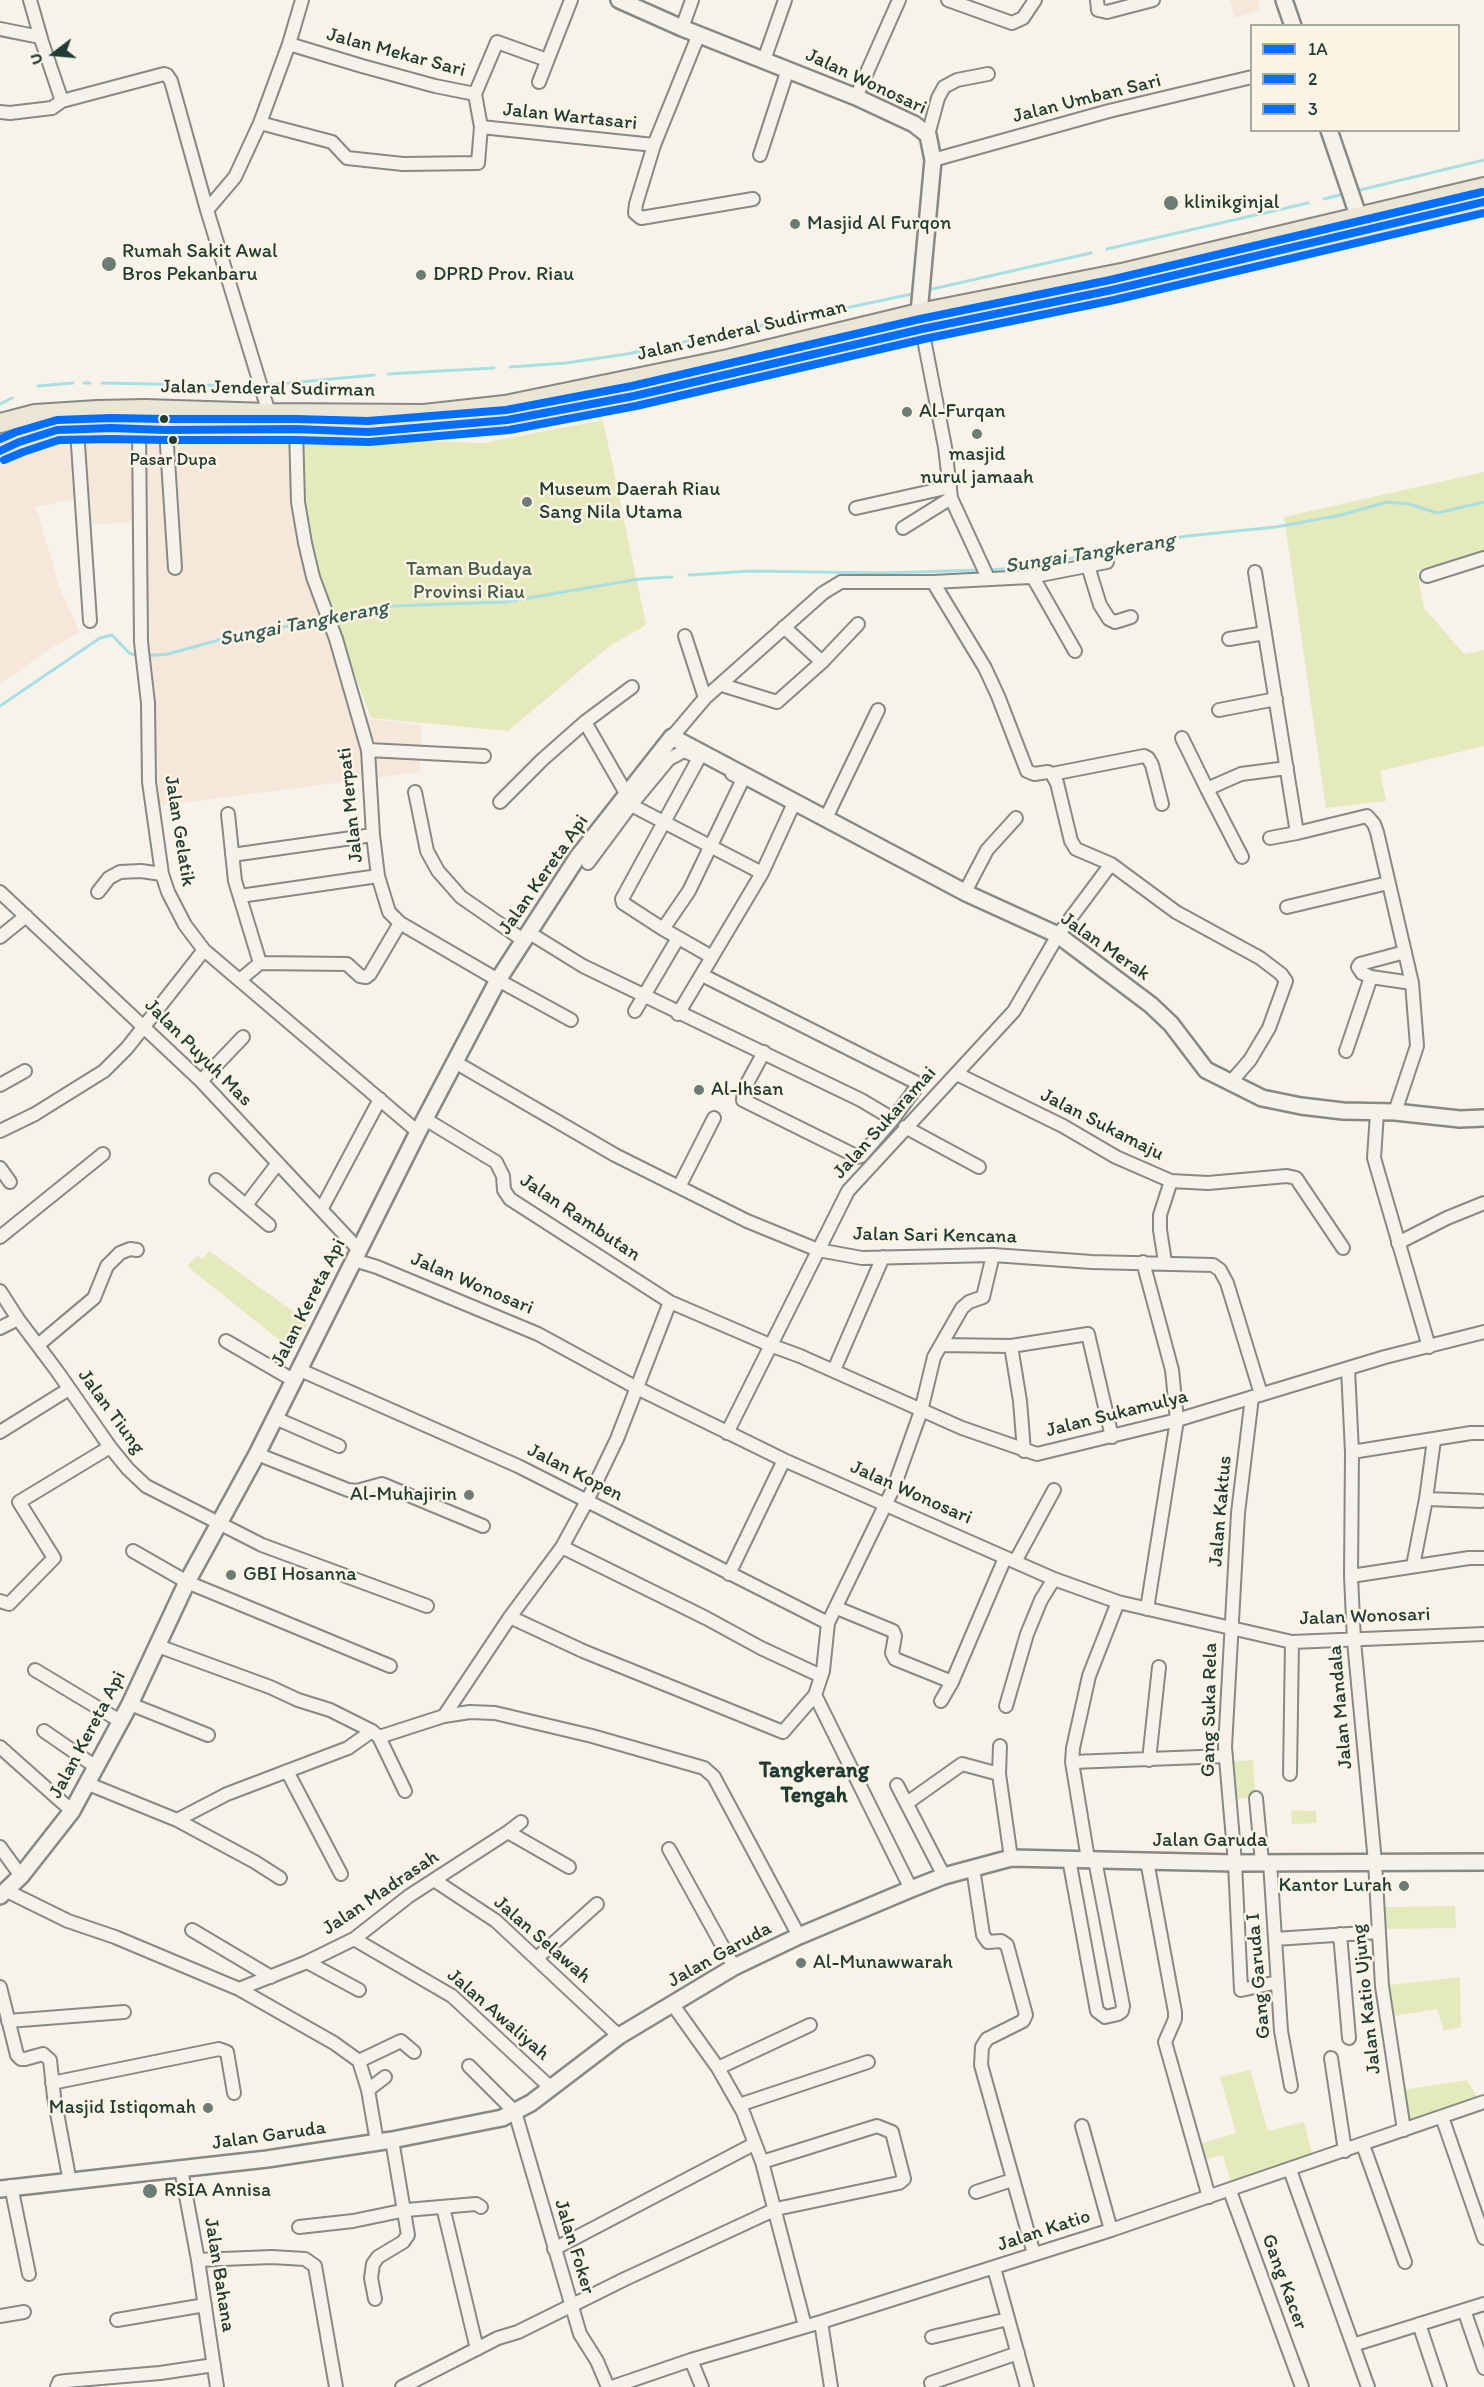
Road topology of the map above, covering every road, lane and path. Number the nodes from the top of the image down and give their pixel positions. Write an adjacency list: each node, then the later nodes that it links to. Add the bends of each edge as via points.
1 (30, 0): 17 (street)
2 (302, 0): 18 (street)
3 (571, 0): 19 (street)
4 (619, 0): 14 (street, Jalan Wonosari)
5 (693, 0): 14 (street)
6 (785, 0): 20 (street)
7 (899, 0): 26 (street)
8 (948, 0): 9 (street, via 1012,23 1023,18)
9 (1035, 0)
10 (1097, 0): 11 (street, via 1098,10 1107,12)
11 (1153, 0)
12 (1284, 0): 13 (street)
13 (1292, 24)
14 (682, 28): 16 (street, Jalan Wonosari)
15 (0, 29): 17 (street)
16 (699, 34): 20 (street, Jalan Wonosari); 33 (street, Jalan Wartasari)
17 (40, 37): 27 (street)
18 (289, 44): 25 (street, Jalan Mekar Sari); 29 (street)
19 (547, 60): 24 (street); 25 (street, via 497,42)
20 (764, 60): 21 (street, Jalan Wonosari)
21 (788, 69): 26 (street, Jalan Wonosari); 34 (street)
22 (988, 74): 32 (street, via 944,87)
23 (1250, 77): 35 (street, Jalan Umban Sari)
24 (539, 82)
25 (475, 94): 30 (street, Jalan Mekar Sari)
26 (856, 97): 32 (street, Jalan Wonosari, via 914,124)
27 (62, 100): 28 (street, via 52,108); 39 (street, via 167,75)
28 (0, 112)
29 (261, 123): 30 (street, via 332,142 347,158 435,165 478,163); 39 (street, via 235,177)
30 (481, 127): 33 (street, Jalan Wartasari)
31 (1330, 132): 40 (street)
32 (928, 135): 35 (street, Jalan Wonosari)
33 (654, 145): 37 (street, Jalan Wartasari, via 634,209 639,218)
34 (760, 155)
35 (933, 160): 41 (street, Jalan Wonosari)
36 (1484, 188): 40 (main road, Jalan Jenderal Sudirman)
37 (753, 199)
38 (1484, 202): 41 (main road, Jalan Jenderal Sudirman, via 1112,290)
39 (207, 210): 42 (street)
40 (1359, 219): 41 (main road, Jalan Jenderal Sudirman)
41 (920, 321): 42 (main road, Jalan Jenderal Sudirman, via 505,405 424,414); 45 (main road, Jalan Jenderal Sudirman, via 634,396 507,420 368,432); 49 (street)
42 (269, 413): 43 (main road, Jalan Jenderal Sudirman, via 97,410 34,414)
43 (0, 423)
44 (139, 429): 46 (main road, Jalan Jenderal Sudirman); 47 (main road, Jalan Jenderal Sudirman); 103 (street, Jalan Gelatik, via 141,642 148,703 149,782)
45 (297, 429): 47 (main road, Jalan Jenderal Sudirman); 79 (street, Jalan Merpati, via 298,502 313,577 336,639)
46 (77, 430): 48 (main road, Jalan Jenderal Sudirman, via 57,430); 62 (street)
47 (166, 430): 55 (street)
48 (3, 448)
49 (950, 492): 50 (street); 51 (street); 59 (street)
50 (856, 508)
51 (903, 528)
52 (1484, 558): 57 (street)
53 (1107, 562): 54 (street)
54 (1088, 566): 58 (street); 61 (street, via 1109,619 1114,622)
55 (175, 568)
56 (1256, 572): 65 (street)
57 (1427, 576)
58 (1030, 577): 59 (street); 68 (street)
59 (988, 578): 60 (street)
60 (933, 582): 64 (street, via 838,583); 83 (street, via 985,668 1024,768 1034,774)
61 (1131, 617)
62 (90, 621)
63 (858, 624): 69 (street)
64 (784, 627): 69 (street); 70 (street)
65 (1265, 633): 67 (street); 73 (street)
66 (685, 636): 72 (street)
67 (1229, 639)
68 (1075, 651)
69 (822, 662): 70 (street, via 777,702)
70 (722, 685): 72 (street)
71 (632, 687): 76 (street)
72 (705, 698): 77 (street)
73 (1276, 699): 75 (street); 82 (street)
74 (878, 710): 91 (street)
75 (1219, 710)
76 (585, 722): 86 (street); 88 (street)
77 (672, 737): 86 (street, Jalan Kereta Api); 87 (street, Jalan Merak)
78 (1182, 738): 84 (street)
79 (368, 750): 80 (street); 95 (street, Jalan Merpati)
80 (484, 756)
81 (699, 758): 86 (street, via 684,751 672,756); 93 (street); 97 (street, via 743,779)
82 (1287, 768): 84 (street, via 1241,774); 94 (street)
83 (1053, 774): 89 (street, via 1144,756 1152,765); 101 (street, via 1073,845 1079,852)
84 (1207, 789): 99 (street)
85 (415, 792): 115 (street, via 427,851 438,871 461,897)
86 (629, 800): 93 (street); 100 (street); 115 (street, Jalan Kereta Api, via 577,858)
87 (795, 801): 91 (street, Jalan Merak); 102 (street)
88 (500, 802)
89 (1162, 804)
90 (228, 814): 98 (street)
91 (826, 818): 108 (street, Jalan Merak)
92 (1016, 818): 108 (street, via 987,850)
93 (664, 822): 97 (street); 113 (street, via 622,899)
94 (1297, 832): 96 (street); 105 (street, via 1366,816 1377,832)
95 (373, 835): 98 (street); 104 (street, Jalan Merpati)
96 (1270, 838)
97 (710, 846): 102 (street); 113 (street, via 689,891)
98 (232, 855): 109 (street)
99 (1242, 857)
100 (588, 863)
101 (1111, 864): 114 (street, Jalan Sukaramai); 139 (street, via 1176,912 1260,958 1286,981 1269,1028 1250,1060)
102 (762, 873): 120 (street)
103 (162, 874): 107 (street, via 120,872); 118 (street, Jalan Gelatik, via 176,910)
104 (378, 876): 109 (street); 112 (street, Jalan Merpati, via 389,912)
105 (1388, 882): 110 (street); 119 (street)
106 (0, 892): 111 (street, Jalan Puyuh Mas)
107 (98, 892)
108 (965, 892): 114 (street, Jalan Merak)
109 (240, 896): 121 (street)
110 (1287, 907)
111 (26, 916): 116 (street); 131 (street, Jalan Puyuh Mas)
112 (400, 923): 121 (street, via 366,977 346,964); 125 (street, Jalan Merpati)
113 (663, 929): 117 (street)
114 (1058, 935): 137 (street, Jalan Sukaramai, via 1014,1011); 139 (street, Jalan Merak, via 1151,1005 1206,1070)
115 (526, 936): 125 (street, Jalan Kereta Api); 127 (street)
116 (0, 937)
117 (678, 938): 120 (street); 127 (street)
118 (204, 950): 124 (street, Jalan Gelatik); 131 (street)
119 (1405, 952): 123 (street, via 1360,964 1360,970); 126 (street)
120 (712, 957): 122 (street)
121 (260, 963): 124 (street)
122 (702, 975): 129 (street); 146 (street, via 915,1082 916,1088)
123 (1371, 977): 126 (street); 133 (street)
124 (241, 979): 141 (street, Jalan Gelatik)
125 (498, 980): 130 (street, Jalan Merpati); 135 (street, Jalan Kereta Api)
126 (1412, 983): 142 (street, via 1417,1046)
127 (644, 996): 128 (street); 129 (street)
128 (634, 1011)
129 (678, 1014): 134 (street)
130 (572, 1020)
131 (144, 1025): 138 (street, Jalan Puyuh Mas); 149 (street, via 104,1071)
132 (243, 1037): 138 (street)
133 (1346, 1051)
134 (764, 1053): 146 (street); 146 (street, via 744,1089 743,1100 858,1157)
135 (454, 1062): 147 (street, Jalan Kereta Api); 157 (street, Jalan Sari Kencana)
136 (25, 1071): 140 (street)
137 (957, 1074): 148 (street, Jalan Sukaramai); 155 (street, Jalan Sukamaju, via 1116,1157)
138 (201, 1081): 151 (street, Jalan Puyuh Mas)
139 (1230, 1083): 143 (street, Jalan Merak, via 1281,1102)
140 (0, 1085)
141 (380, 1099): 147 (street, Jalan Gelatik); 160 (street)
142 (1395, 1112): 143 (street, Jalan Merak); 145 (street, Jalan Merak)
143 (1377, 1113): 163 (street, via 1374,1158)
144 (714, 1118): 157 (street)
145 (1484, 1118)
146 (893, 1119)
147 (421, 1125): 167 (street, Jalan Kereta Api); 173 (street, Jalan Rambutan, via 496,1162 510,1199)
148 (905, 1127): 152 (street); 166 (street, Jalan Sukaramai, via 848,1191)
149 (0, 1131)
150 (103, 1154): 162 (street)
151 (278, 1163): 159 (street); 160 (street, Jalan Puyuh Mas)
152 (980, 1167)
153 (0, 1168): 156 (street)
154 (216, 1180): 159 (street)
155 (1171, 1181): 164 (street, Jalan Sukamaju, via 1296,1178); 171 (street, via 1160,1215)
156 (10, 1182)
157 (679, 1188): 166 (street, Jalan Sari Kencana)
158 (1484, 1203): 163 (street)
159 (246, 1205): 161 (street)
160 (322, 1208): 167 (street, Jalan Puyuh Mas)
161 (270, 1225)
162 (0, 1238)
163 (1398, 1243): 182 (street)
164 (1343, 1248)
165 (137, 1250): 180 (street, via 122,1251 106,1266 94,1298)
166 (818, 1250): 169 (street, Jalan Sari Kencana, via 861,1258); 178 (street, Jalan Sukaramai)
167 (357, 1255): 185 (street, Jalan Kereta Api); 186 (street, Jalan Wonosari, via 538,1334)
168 (993, 1255): 169 (street, Jalan Sari Kencana); 170 (street, Jalan Sari Kencana); 179 (street, via 983,1296 962,1308)
169 (883, 1257): 184 (street)
170 (1143, 1262): 171 (street, Jalan Sari Kencana); 191 (street, via 1172,1370)
171 (1165, 1262): 188 (street, Jalan Sari Kencana, via 1209,1264 1220,1270 1227,1283)
172 (0, 1291): 174 (street, Jalan Tiung)
173 (670, 1302): 178 (street, Jalan Rambutan); 186 (street)
174 (18, 1319): 175 (street); 180 (street, Jalan Tiung)
175 (0, 1328)
176 (1484, 1332): 182 (street, Jalan Sukamulya)
177 (226, 1341): 185 (street, Jalan Kopen)
178 (770, 1345): 184 (street, Jalan Sukamulya); 193 (street, Jalan Sukaramai)
179 (942, 1345): 181 (street); 189 (street, via 934,1357)
180 (38, 1346): 187 (street, Jalan Tiung)
181 (1011, 1346): 195 (street, via 1088,1334); 199 (street)
182 (1429, 1347): 183 (street, Jalan Sukamulya)
183 (1348, 1369): 188 (street, Jalan Sukamulya); 200 (street, Jalan Mandala)
184 (834, 1370): 189 (street, Jalan Sukamulya)
185 (296, 1375): 190 (street, Jalan Kereta Api); 205 (street, Jalan Kopen, via 519,1466)
186 (637, 1388): 193 (street, Jalan Wonosari); 205 (street)
187 (69, 1389): 192 (street); 198 (street, Jalan Tiung)
188 (1257, 1395): 191 (street, Jalan Sukamulya); 226 (street, Jalan Kaktus, via 1239,1513)
189 (921, 1411): 199 (street, Jalan Sukamulya); 207 (street)
190 (275, 1418): 197 (street); 201 (street, Jalan Kereta Api)
191 (1177, 1420): 195 (street, Jalan Sukamulya); 223 (street)
192 (0, 1432)
193 (727, 1433): 202 (street, Jalan Wonosari)
194 (1484, 1434): 196 (street)
195 (1112, 1437): 199 (street, Jalan Sukamulya, via 1037,1454)
196 (1434, 1440): 200 (street); 204 (street)
197 (339, 1446)
198 (110, 1447): 208 (street, Jalan Tiung, via 146,1486); 219 (street, via 19,1502 54,1558 9,1604)
199 (1024, 1451)
200 (1352, 1452): 216 (street, Jalan Mandala)
201 (257, 1454): 208 (street, Jalan Kereta Api); 209 (street, via 353,1491 382,1484)
202 (784, 1460): 207 (street, Jalan Wonosari); 215 (street)
203 (1054, 1490): 213 (street)
204 (1426, 1499): 206 (street); 214 (street)
205 (587, 1501): 210 (street); 215 (street, Jalan Kopen)
206 (1480, 1501)
207 (885, 1505): 213 (street, Jalan Wonosari); 222 (street)
208 (220, 1523): 218 (street, Jalan Kereta Api); 221 (street, Jalan Tiung, via 262,1545)
209 (483, 1526)
210 (562, 1547): 224 (street); 234 (street)
211 (133, 1551): 218 (street)
212 (1484, 1558): 214 (street)
213 (1010, 1559): 217 (street, Jalan Wonosari); 235 (street)
214 (1413, 1566): 216 (street)
215 (729, 1574): 225 (street, Jalan Kopen)
216 (1351, 1576): 228 (street, Jalan Mandala)
217 (1054, 1579): 220 (street, Jalan Wonosari); 239 (street, via 1027,1634)
218 (187, 1581): 230 (street, Jalan Kereta Api); 231 (street)
219 (0, 1601)
220 (1118, 1602): 223 (street, Jalan Wonosari); 249 (street, via 1089,1676)
221 (427, 1606)
222 (837, 1608): 225 (street); 235 (street, via 893,1631 892,1653 896,1659)
223 (1147, 1609): 226 (street, Jalan Wonosari)
224 (510, 1617): 236 (street, via 594,1656 783,1732); 240 (street)
225 (828, 1623): 234 (street)
226 (1232, 1629): 229 (street, Jalan Wonosari); 247 (street, Gang Suka Rela)
227 (1484, 1634): 228 (street, Jalan Wonosari)
228 (1354, 1641): 229 (street, Jalan Wonosari); 270 (street, Jalan Mandala)
229 (1292, 1642): 253 (street)
230 (158, 1646): 238 (street, Jalan Kereta Api); 243 (street, via 330,1710)
231 (390, 1666)
232 (1159, 1667): 248 (street)
233 (35, 1670): 241 (street)
234 (821, 1676): 236 (street)
235 (952, 1682): 237 (street)
236 (815, 1695): 280 (street)
237 (941, 1701)
238 (130, 1704): 241 (street, Jalan Kereta Api); 244 (street)
239 (1006, 1706)
240 (444, 1716): 243 (street); 286 (street, via 495,1713 704,1768 714,1777)
241 (120, 1721): 250 (street, Jalan Kereta Api)
242 (44, 1731): 250 (street)
243 (375, 1734): 251 (street); 256 (street)
244 (208, 1736)
245 (1000, 1746): 252 (street)
246 (0, 1747): 259 (street)
247 (1226, 1756): 248 (street); 272 (street, Gang Suka Rela)
248 (1149, 1760): 249 (street)
249 (1072, 1762): 267 (street)
250 (96, 1767): 254 (street, Jalan Kereta Api)
251 (287, 1771): 260 (street); 275 (street)
252 (999, 1774): 258 (street, via 962,1764); 265 (street)
253 (1290, 1774)
254 (86, 1783): 259 (street, Jalan Kereta Api); 260 (street)
255 (897, 1785): 258 (street)
256 (405, 1791)
257 (1256, 1798): 269 (street, Gang Garuda I)
258 (907, 1803): 277 (street)
259 (72, 1811): 276 (street, Jalan Kereta Api)
260 (177, 1820): 278 (street)
261 (521, 1822): 262 (street, Jalan Madrasah)
262 (508, 1832): 273 (street); 279 (street, Jalan Madrasah)
263 (0, 1847): 276 (street)
264 (669, 1849): 291 (street)
265 (1011, 1858): 266 (street, Jalan Garuda); 274 (street, Jalan Garuda)
266 (1069, 1859): 267 (street, Jalan Garuda); 267 (street, via 1096,2006 1105,2017 1118,2014 1123,2008)
267 (1091, 1860): 268 (street, Jalan Garuda)
268 (1146, 1861): 272 (street, Jalan Garuda); 333 (street, via 1175,2012 1165,2042)
269 (1265, 1862): 270 (street, Jalan Garuda); 272 (street, Jalan Garuda); 287 (street, Gang Garuda I)
270 (1375, 1862): 271 (street, Jalan Garuda); 284 (street, Jalan Katio Ujung)
271 (1484, 1862)
272 (1235, 1863): 293 (street, Gang Suka Rela, via 1241,1990)
273 (569, 1867)
274 (973, 1868): 277 (street, Jalan Garuda); 328 (street, via 983,1935 988,1942 1001,1941 1007,1945 1026,2015 987,2039 981,2056)
275 (341, 1874)
276 (21, 1876): 281 (street, Jalan Kereta Api)
277 (944, 1876): 280 (street, Jalan Garuda)
278 (280, 1878)
279 (434, 1880): 288 (street, Jalan Madrasah); 289 (street, Jalan Selawah, via 496,1921)
280 (911, 1889): 286 (street, Jalan Garuda)
281 (3, 1894): 295 (street)
282 (597, 1904): 289 (street)
283 (192, 1930): 292 (street)
284 (1379, 1932): 285 (street); 320 (street, Jalan Katio Ujung, via 1387,2027)
285 (1340, 1934): 287 (street); 302 (street)
286 (799, 1936): 291 (street, Jalan Garuda)
287 (1275, 1939): 293 (street, Gang Garuda I)
288 (354, 1940): 290 (street, Jalan Madrasah); 312 (street, Jalan Awaliyah, via 452,1996)
289 (537, 1959): 301 (street, Jalan Selawah)
290 (307, 1962): 292 (street, Jalan Madrasah); 296 (street)
291 (734, 1967): 297 (street, Jalan Garuda)
292 (271, 1977): 295 (street, Jalan Madrasah)
293 (1278, 1982): 311 (street, Gang Garuda I, via 1281,2031)
294 (0, 1987): 299 (street)
295 (239, 1989): 305 (street)
296 (359, 1990)
297 (673, 2005): 301 (street, Jalan Garuda); 308 (street)
298 (124, 2012): 299 (street)
299 (8, 2020): 310 (street, via 17,2055 21,2059 47,2056)
300 (810, 2025): 308 (street)
301 (619, 2036): 312 (street, Jalan Garuda)
302 (1348, 2038)
303 (414, 2052): 305 (street, via 401,2041)
304 (1331, 2058): 324 (street)
305 (359, 2061): 313 (street)
306 (868, 2062): 316 (street)
307 (469, 2066): 317 (street)
308 (718, 2068): 316 (street)
309 (385, 2077): 313 (street)
310 (52, 2083): 314 (street, via 219,2049 227,2052); 329 (street)
311 (1291, 2086)
312 (551, 2088): 317 (street, Jalan Garuda)
313 (368, 2090): 321 (street)
314 (234, 2092)
315 (1484, 2102): 318 (street, Jalan Katio)
316 (740, 2105): 322 (street)
317 (515, 2112): 321 (street, Jalan Garuda, via 484,2123); 341 (street, Jalan Foker)
318 (1442, 2117): 320 (street, Jalan Katio); 340 (street)
319 (1082, 2126): 339 (street)
320 (1404, 2130): 323 (street, Jalan Katio)
321 (385, 2141): 326 (street, Jalan Garuda); 337 (street)
322 (754, 2144): 325 (street); 341 (street)
323 (1364, 2145): 324 (street, Jalan Katio); 344 (street)
324 (1345, 2151): 327 (street, Jalan Katio)
325 (762, 2162): 336 (street); 336 (street, via 877,2126 888,2129 893,2137 902,2182)
326 (181, 2169): 329 (street, Jalan Garuda); 343 (street, Jalan Bahana)
327 (1290, 2170): 331 (street, Jalan Katio); 360 (street)
328 (1012, 2180): 332 (street); 342 (street)
329 (70, 2182): 330 (street, Jalan Garuda)
330 (5, 2188): 346 (street)
331 (1230, 2191): 333 (street, Jalan Katio); 375 (street, Gang Kacer)
332 (976, 2192)
333 (1209, 2197): 339 (street, Jalan Katio)
334 (443, 2207): 335 (street); 337 (street); 361 (street)
335 (481, 2207)
336 (776, 2209): 350 (street); 358 (street)
337 (406, 2210): 338 (street); 347 (street, via 406,2239 373,2264)
338 (299, 2227)
339 (1111, 2230): 342 (street, Jalan Katio)
340 (1484, 2238)
341 (554, 2249): 350 (street, Jalan Foker)
342 (1034, 2254): 345 (street, Jalan Katio)
343 (198, 2260): 349 (street, Jalan Bahana); 369 (street, via 272,2257 305,2259 315,2266)
344 (1405, 2262)
345 (994, 2268): 354 (street); 356 (street, Jalan Katio)
346 (29, 2274)
347 (375, 2299)
348 (1484, 2304): 351 (street)
349 (205, 2306): 355 (street); 364 (street, Jalan Bahana)
350 (571, 2306): 361 (street); 371 (street, Jalan Foker, via 580,2334)
351 (1464, 2310): 357 (street); 365 (street)
352 (24, 2312): 353 (street)
353 (0, 2316)
354 (1008, 2319): 359 (street); 362 (street)
355 (117, 2320)
356 (821, 2322): 358 (street, Jalan Katio); 373 (street)
357 (1419, 2324): 360 (street); 377 (street)
358 (805, 2326): 363 (street, Jalan Katio)
359 (932, 2337)
360 (1353, 2345): 376 (street)
361 (477, 2349): 370 (street)
362 (1018, 2353): 366 (street); 374 (street)
363 (692, 2360): 371 (street, Jalan Katio); 372 (street)
364 (214, 2365): 367 (street, via 66,2381); 368 (street, Jalan Bahana)
365 (1484, 2368)
366 (931, 2383)
367 (57, 2387)
368 (217, 2387)
369 (336, 2387)
370 (402, 2387)
371 (610, 2387)
372 (702, 2387)
373 (831, 2387)
374 (1027, 2387)
375 (1302, 2387)
376 (1368, 2387)
377 (1440, 2387)

